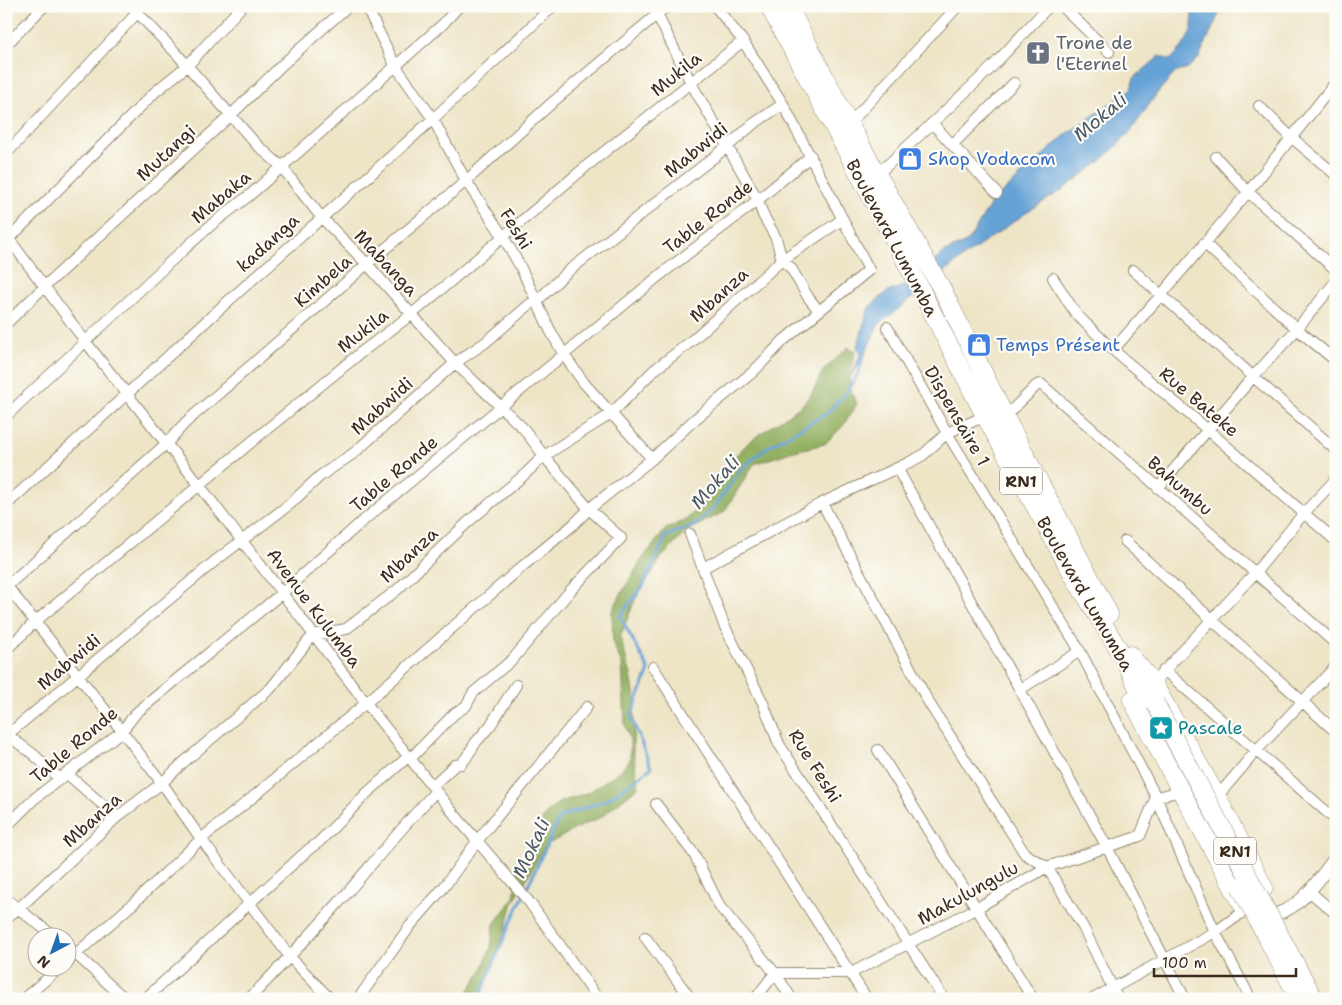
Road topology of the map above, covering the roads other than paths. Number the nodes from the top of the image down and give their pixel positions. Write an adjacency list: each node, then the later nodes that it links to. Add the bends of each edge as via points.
1 (44, 6): 17 (street)
2 (242, 6): 20 (street)
3 (348, 6): 26 (street, Mutangi, via 282,64)
4 (366, 6): 19 (street, Feshi)
5 (459, 6): 19 (street, Mabaka)
6 (552, 6): 27 (street, kadanga)
7 (667, 6): 15 (street, Kimbela)
8 (715, 6): 16 (street)
9 (769, 6): 72 (highway, Boulevard Lumumba / RN1)
10 (788, 6): 29 (highway, Boulevard Lumumba / RN1)
11 (958, 6): 29 (street)
12 (1049, 6): 28 (street, via 991,68)
13 (1062, 6): 18 (street)
14 (134, 10): 20 (street, Mabanga); 33 (street)
15 (655, 10): 21 (street); 39 (street, Kimbela)
16 (743, 41): 21 (street, Mukila); 24 (street)
17 (6, 45)
18 (1109, 52)
19 (395, 65): 27 (street, Feshi); 36 (street, Mabaka)
20 (187, 66): 26 (street, Mabanga); 46 (street, via 155,92)
21 (690, 83): 32 (street); 45 (street, Mukila)
22 (1014, 83): 31 (street)
23 (1335, 83): 30 (street)
24 (782, 104): 32 (street, Mabwidi); 34 (street)
25 (1259, 106): 30 (street)
26 (231, 115): 36 (street, Mabanga); 54 (street, Mutangi)
27 (433, 119): 39 (street, Feshi); 43 (street, kadanga)
28 (932, 123): 31 (street); 37 (street)
29 (850, 124): 37 (highway, Boulevard Lumumba / RN1)
30 (1290, 137): 38 (street); 40 (street)
31 (952, 145): 41 (street)
32 (726, 147): 42 (street); 56 (street, Mabwidi, via 566,273)
33 (6, 154)
34 (811, 156): 42 (street, Table Ronde); 44 (street)
35 (1216, 157): 40 (street)
36 (281, 166): 43 (street, Mabanga); 62 (street, Mabaka, via 197,238)
37 (877, 175): 73 (highway, Boulevard Lumumba / RN1, via 943,291)
38 (1336, 175)
39 (466, 182): 45 (street, Feshi); 49 (street, Kimbela)
40 (1248, 192): 47 (street); 51 (street)
41 (997, 193)
42 (758, 200): 48 (street, via 776,238); 64 (street, Table Ronde, via 660,275)
43 (322, 217): 49 (street, Mabanga); 68 (street, kadanga)
44 (842, 219): 48 (street, Mbanza); 57 (street, via 869,270)
45 (504, 238): 56 (street, Feshi); 58 (street, Mukila)
46 (7, 239): 54 (street, Avenue Kulumba)
47 (1204, 243): 55 (street); 61 (street)
48 (782, 260): 57 (street); 70 (street, Mbanza, via 690,343 653,371)
49 (367, 264): 58 (street, Mabanga); 76 (street, Kimbela)
50 (1133, 270): 55 (street)
51 (1336, 270)
52 (1053, 278): 63 (street, Rue Bateke, via 1076,314)
53 (1336, 282): 61 (street)
54 (45, 286): 59 (street, Mutangi); 62 (street, Avenue Kulumba)
55 (1162, 294): 63 (street); 67 (street)
56 (537, 301): 64 (street, Feshi); 66 (street, Mabwidi)
57 (819, 310): 79 (street)
58 (412, 314): 66 (street, Mabanga); 82 (street, Mukila)
59 (6, 324)
60 (887, 327): 75 (street, Dispensaire 1)
61 (1297, 329): 65 (street); 67 (street)
62 (85, 342): 68 (street, Avenue Kulumba); 71 (street, Mabaka)
63 (1112, 350): 74 (street, Rue Bateke)
64 (564, 355): 69 (street, Table Ronde); 70 (street, Feshi)
65 (1336, 361)
66 (455, 363): 69 (street, Mabanga); 89 (street, Mabwidi, via 354,453 320,476)
67 (1253, 377): 74 (street); 77 (street)
68 (128, 394): 76 (street, Avenue Kulumba); 85 (street, kadanga)
69 (501, 407): 78 (street, Mabanga, via 524,429); 95 (street, Table Ronde, via 358,525)
70 (611, 414): 78 (street, Mbanza); 79 (street, Feshi)
71 (6, 416)
72 (985, 416): 75 (street); 102 (highway, Boulevard Lumumba / RN1, via 1076,580)
73 (1006, 417): 83 (street, Bahumbu, via 1040,384); 102 (highway, Boulevard Lumumba / RN1, via 1093,582)
74 (1208, 430): 83 (street); 87 (street, Rue Bateke)
75 (947, 432): 80 (street, via 923,455); 101 (street, Dispensaire 1)
76 (166, 443): 82 (street, Avenue Kulumba); 94 (street, Kimbela)
77 (1336, 450)
78 (544, 456): 86 (street, Mabanga); 98 (street, Mbanza, via 397,590 346,629)
79 (652, 459): 86 (street)
80 (897, 468): 84 (street); 108 (street)
81 (1336, 479): 87 (street)
82 (200, 486): 89 (street, Avenue Kulumba); 97 (street, Mukila)
83 (1158, 488): 93 (street, Bahumbu)
84 (822, 503): 92 (street); 133 (street, via 935,712 1025,854)
85 (6, 505)
86 (589, 509): 110 (street); 118 (street, Mabanga, via 621,538 513,658 473,693 466,706)
87 (1304, 513): 91 (street, Rue Bateke); 93 (street)
88 (690, 534): 92 (street, Rue Feshi)
89 (242, 541): 95 (street, Avenue Kulumba); 105 (street, Mabwidi)
90 (1126, 541): 96 (street)
91 (1336, 541)
92 (703, 568): 146 (street, Rue Feshi, via 724,625 763,703 779,744)
93 (1255, 573): 96 (street); 99 (street, Bahumbu)
94 (7, 586): 97 (street)
95 (282, 593): 98 (street, Avenue Kulumba); 113 (street, Table Ronde, via 136,713)
96 (1211, 619): 106 (street); 109 (street)
97 (36, 621): 100 (street, Mukila); 105 (street)
98 (313, 635): 110 (street, Avenue Kulumba); 120 (street, Mbanza, via 271,688)
99 (1336, 644)
100 (6, 650)
101 (1080, 651): 108 (street); 123 (street, Dispensaire 1)
102 (1126, 655): 106 (highway); 111 (highway, Boulevard Lumumba / RN1); 122 (highway, via 1131,698)
103 (1336, 666): 109 (street)
104 (653, 667): 152 (street)
105 (78, 675): 113 (street); 115 (street, Mabwidi)
106 (1159, 676): 117 (street); 124 (highway)
107 (516, 685): 121 (street, via 466,758 443,775)
108 (1020, 689): 131 (street)
109 (1303, 702): 114 (street); 117 (street)
110 (366, 703): 118 (street, Avenue Kulumba); 129 (street)
111 (1151, 706): 173 (highway, Boulevard Lumumba / RN1, bridge); 174 (highway, Boulevard Lumumba / RN1, bridge)
112 (587, 707): 130 (street)
113 (122, 731): 119 (street, Table Ronde); 120 (street)
114 (1336, 732)
115 (7, 735): 119 (street)
116 (878, 750): 138 (street)
117 (1256, 751): 124 (street); 127 (street)
118 (410, 758): 121 (street, Avenue Kulumba); 136 (street, via 367,793 319,842)
119 (63, 776): 126 (street); 128 (street, Table Ronde)
120 (162, 783): 126 (street, Mbanza); 129 (street)
121 (434, 789): 130 (street, Avenue Kulumba); 149 (street)
122 (1182, 791): 123 (street); 139 (highway)
123 (1156, 797): 131 (street, Makulungulu, via 1140,836); 144 (street, Dispensaire 1)
124 (1216, 797): 140 (highway)
125 (656, 804): 151 (street, via 694,854 720,907)
126 (117, 817): 137 (street, Mbanza)
127 (1336, 820)
128 (6, 827)
129 (201, 839): 136 (street); 147 (street)
130 (477, 841): 160 (street); 161 (street, Avenue Kulumba, via 530,903)
131 (1107, 847): 133 (street, Makulungulu); 150 (street)
132 (1336, 857): 134 (street)
133 (1047, 867): 138 (street, Makulungulu); 154 (street, via 1083,927)
134 (1309, 891): 140 (street); 141 (street)
135 (6, 899): 137 (street)
136 (250, 903): 149 (street); 157 (street)
137 (19, 908): 142 (street, Mbanza); 143 (street)
138 (977, 908): 146 (street, Makulungulu); 167 (street)
139 (1246, 910): 140 (street); 144 (street); 172 (highway)
140 (1278, 914): 175 (highway)
141 (1336, 914)
142 (6, 918)
143 (44, 928)
144 (1214, 932): 150 (street); 171 (street, Dispensaire 1)
145 (645, 937): 162 (street)
146 (909, 944): 152 (street, Makulungulu); 166 (street, Rue Feshi)
147 (78, 952)
148 (78, 956): 156 (street)
149 (290, 957): 158 (street); 159 (street)
150 (1165, 960): 154 (street); 170 (street)
151 (775, 973): 152 (street, Makulungulu); 163 (street); 164 (street)
152 (851, 974): 165 (street)
153 (48, 978): 155 (street)
154 (1112, 988): 168 (street); 169 (street)
155 (23, 999)
156 (125, 999)
157 (145, 999)
158 (249, 999)
159 (330, 999)
160 (358, 999)
161 (598, 999)
162 (691, 999)
163 (756, 999)
164 (792, 999)
165 (867, 999)
166 (944, 999)
167 (1033, 999)
168 (1094, 999)
169 (1118, 999)
170 (1185, 999)
171 (1251, 999)
172 (1292, 999)
173 (1299, 999)
174 (1314, 999)
175 (1322, 999)

